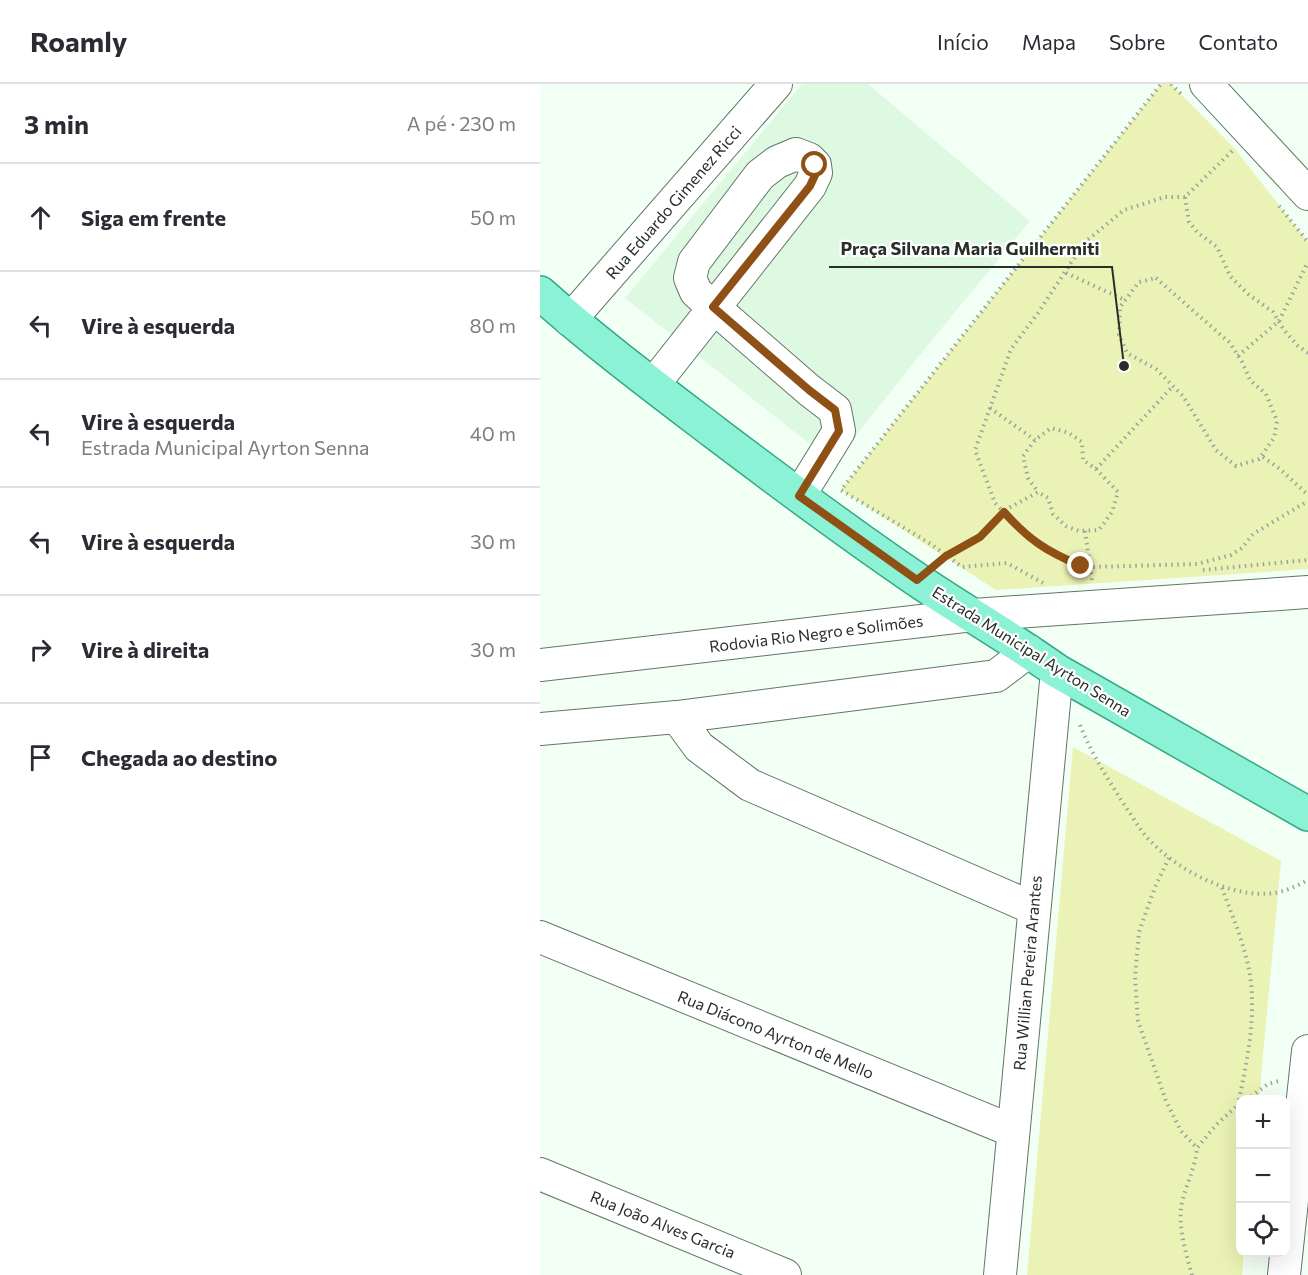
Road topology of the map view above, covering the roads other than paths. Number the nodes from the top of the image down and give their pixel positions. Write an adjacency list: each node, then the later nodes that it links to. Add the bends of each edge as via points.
1 (776, 84): 6 (street, Rua Eduardo Gimenez Ricci)
2 (1206, 84): 3 (street)
3 (1305, 183)
4 (540, 293): 6 (main road, Estrada Municipal Ayrton Senna)
5 (713, 307): 5 (street, via 696,292 690,278 694,262 760,175 796,154 809,159 816,173 810,186); 7 (street); 8 (street, via 835,410 839,431)
6 (570, 320): 7 (main road, Estrada Municipal Ayrton Senna)
7 (653, 385): 8 (main road, Estrada Municipal Ayrton Senna)
8 (799, 496): 10 (main road, Estrada Municipal Ayrton Senna)
9 (1308, 592): 10 (street, Rodovia Rio Negro e Solimões)
10 (973, 615): 11 (main road, Estrada Municipal Ayrton Senna); 12 (street, Rodovia Rio Negro e Solimões)
11 (1029, 651): 13 (main road, Estrada Municipal Ayrton Senna); 14 (street, via 996,676)
12 (540, 665)
13 (1057, 671): 16 (main road, Estrada Municipal Ayrton Senna); 17 (street, Rua Willian Pereira Arantes)
14 (677, 717): 15 (street); 17 (street, via 699,747 750,785)
15 (540, 729)
16 (1308, 814)
17 (1033, 908): 20 (street, Rua Willian Pereira Arantes)
18 (540, 937): 20 (street, Rua Diácono Ayrton de Mello)
19 (1306, 1065): 24 (street)
20 (1013, 1131): 23 (street, Rua Willian Pereira Arantes)
21 (540, 1174): 22 (street, Rua João Alves Garcia)
22 (785, 1275)
23 (1000, 1275)
24 (1284, 1275)

